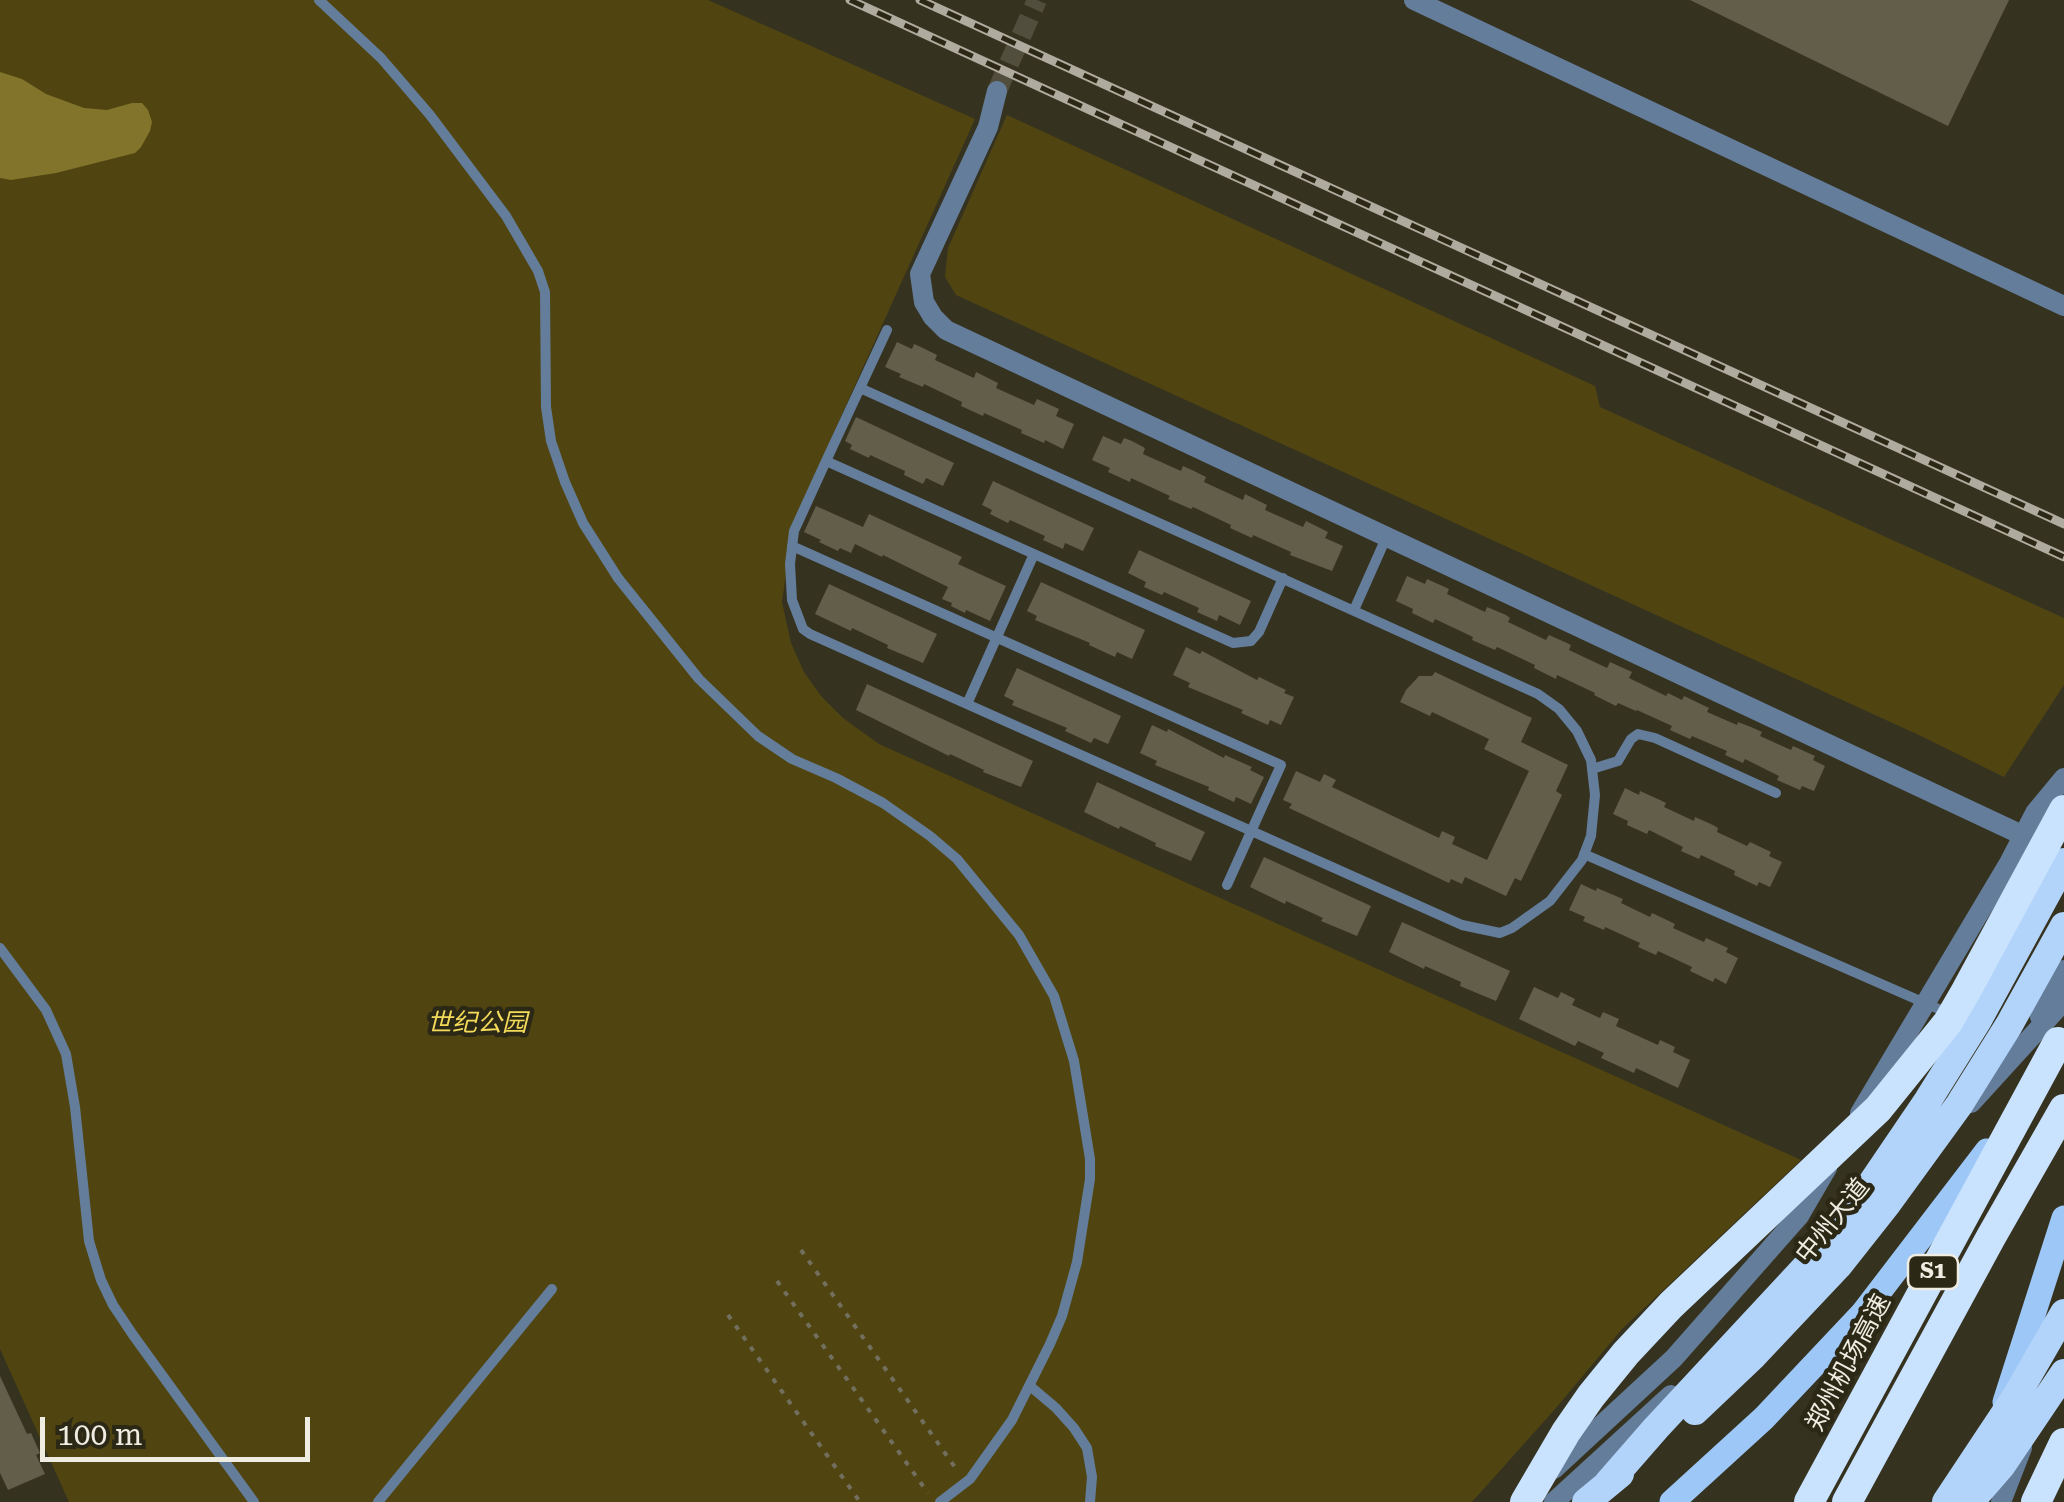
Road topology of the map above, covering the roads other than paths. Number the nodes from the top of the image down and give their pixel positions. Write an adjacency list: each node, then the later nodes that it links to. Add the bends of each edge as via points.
1 (318, 0): 35 (lane, via 430,115 538,271 545,292 551,442 583,523 618,578 699,679 758,736 882,803 957,859 1047,981 1074,1062 1090,1179 1070,1290)
2 (1414, 0): 4 (street)
3 (996, 91): 8 (street, via 988,126 920,274 933,317 946,330)
4 (2064, 306)
5 (886, 330): 6 (lane)
6 (860, 388): 7 (lane); 11 (lane)
7 (826, 461): 9 (lane); 10 (lane)
8 (1386, 537): 12 (lane); 21 (street)
9 (792, 546): 13 (lane); 14 (lane, via 792,600 803,629)
10 (1034, 554): 11 (lane, via 1233,643 1251,642 1259,632); 13 (lane)
11 (1283, 578): 12 (lane)
12 (1354, 610): 15 (lane, via 1538,694 1576,731)
13 (996, 638): 14 (lane); 19 (lane, via 1281,765)
14 (967, 704): 19 (lane)
15 (1592, 769): 17 (lane, via 1618,761 1638,734); 20 (lane, via 1595,794)
16 (2064, 778): 43 (street, bridge, via 2035,812 1799,1216 1674,1358)
17 (1776, 793)
18 (2064, 810): 44 (highway, bridge, via 1936,1037 1878,1108 1626,1353)
19 (1252, 831): 20 (lane, via 1462,925 1500,933 1550,901); 23 (lane)
20 (1584, 854): 29 (lane)
21 (2064, 854)
22 (2064, 862): 37 (highway, bridge, via 1978,1020 1852,1212)
23 (1228, 885)
24 (2064, 926): 37 (highway, 中州大道, bridge, via 1959,1105 1838,1266 1670,1436)
25 (0, 948): 39 (lane, via 46,1010 66,1054 89,1241 101,1280)
26 (2064, 970): 29 (street)
27 (2064, 1001): 29 (street)
28 (2058, 1042): 47 (main road, via 1987,1152 1863,1313 1764,1418); 48 (highway, 郑州机场高速 / S1)
29 (2024, 1048): 45 (street, via 1837,1243)
30 (2064, 1109): 38 (highway, S1)
31 (2064, 1218): 50 (main road)
32 (552, 1289): 40 (lane)
33 (2064, 1316): 49 (highway, bridge); 51 (street)
34 (2064, 1373): 50 (highway, bridge)
35 (1030, 1386): 41 (lane, via 966,1482); 42 (lane, via 1087,1448)
36 (2064, 1443): 52 (highway)
37 (1608, 1483): 46 (highway, 中州大道, bridge)
38 (1848, 1500)
39 (254, 1502)
40 (378, 1502)
41 (937, 1502)
42 (1090, 1502)
43 (1514, 1502)
44 (1524, 1502)
45 (1554, 1502)
46 (1586, 1502)
47 (1672, 1502)
48 (1808, 1502)
49 (1946, 1502)
50 (1972, 1502)
51 (2001, 1502)
52 (2036, 1502)

